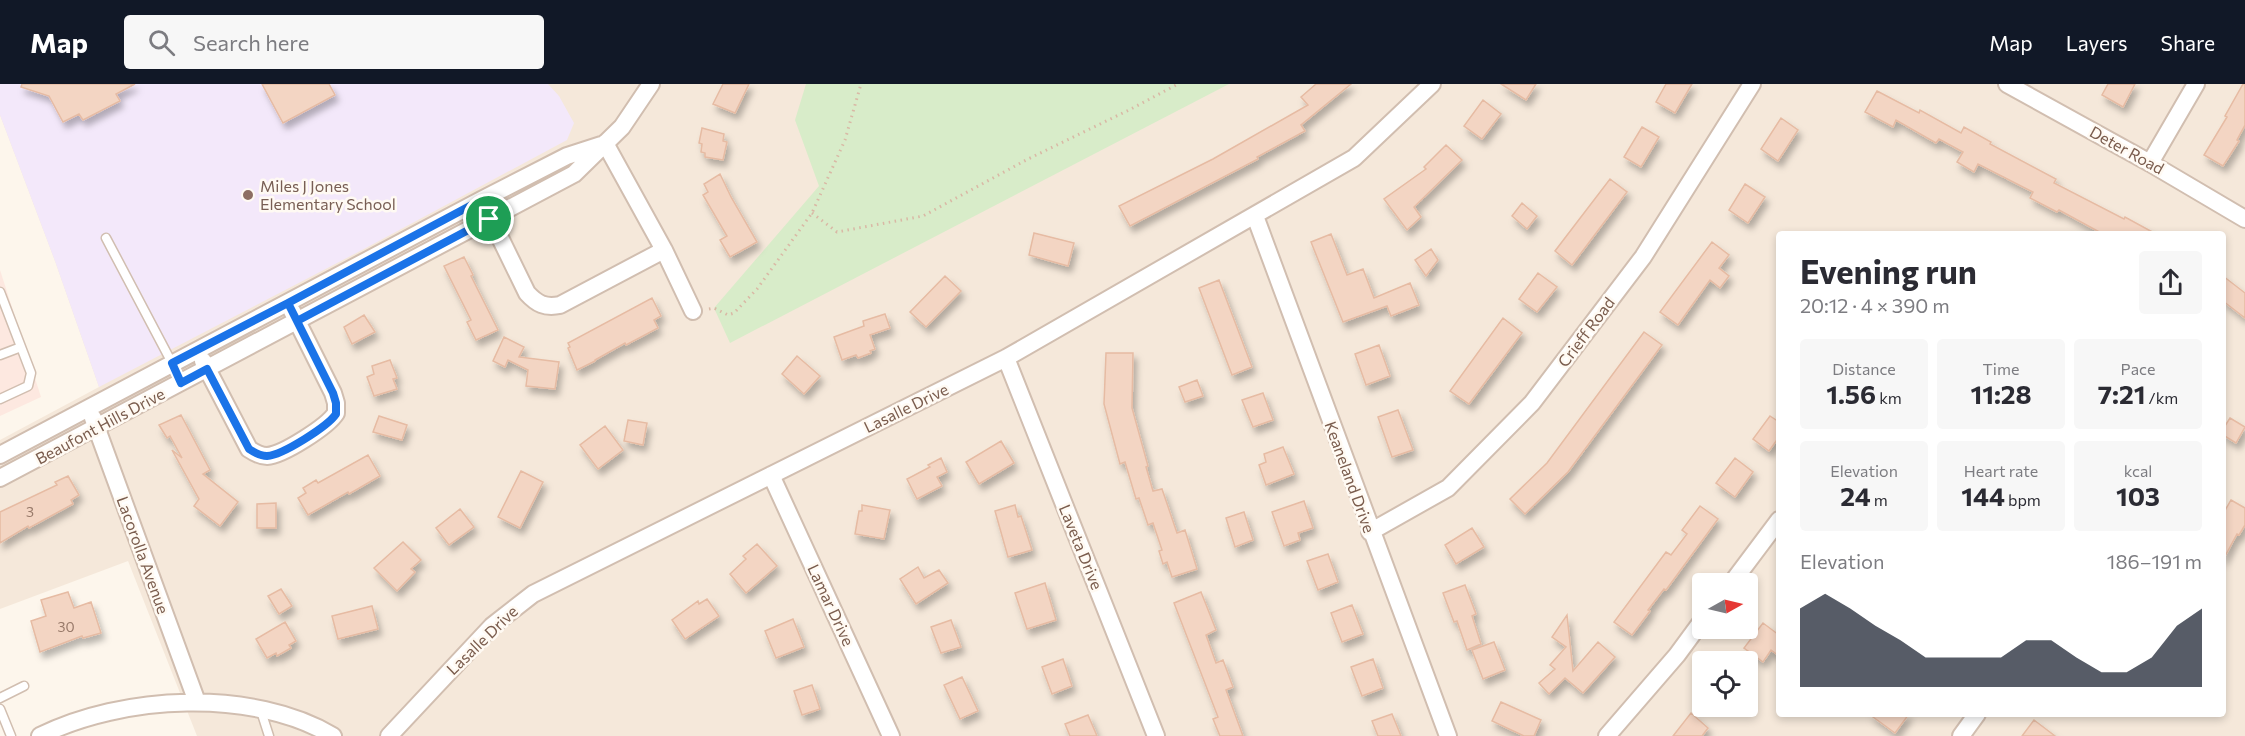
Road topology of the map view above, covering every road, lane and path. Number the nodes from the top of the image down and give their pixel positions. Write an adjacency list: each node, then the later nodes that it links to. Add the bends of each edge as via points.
1 (651, 84): 8 (street, Beaufont Hills Drive, via 622,127)
2 (861, 84): 11 (path, via 845,140)
3 (1178, 84): 11 (path, via 923,216 837,232)
4 (1432, 84): 12 (street, Lasalle Drive, via 1354,158)
5 (1752, 84): 35 (street, Crieff Road, via 1643,257 1532,403 1448,488)
6 (2007, 84): 9 (street, Deter Road)
7 (2196, 84): 9 (street)
8 (605, 143): 10 (street, Beaufont Hills Drive, via 567,156); 13 (street, Beaufont Hills Drive, via 574,174); 16 (street)
9 (2150, 163): 14 (street, Deter Road)
10 (483, 199): 13 (street); 18 (street, Beaufont Hills Drive)
11 (812, 213): 19 (path, via 757,289 734,313 728,315 714,308)
12 (1255, 216): 24 (street, Lasalle Drive); 35 (street, Keaneland Drive)
13 (489, 219): 16 (street, via 527,293 544,306 560,305); 20 (street, Beaufont Hills Drive)
14 (2245, 219)
15 (106, 238): 25 (lane)
16 (664, 250): 19 (street)
17 (0, 292): 21 (lane)
18 (288, 303): 20 (street); 22 (street, Beaufont Hills Drive)
19 (693, 311)
20 (297, 321): 26 (street, Beaufont Hills Drive); 26 (street, via 333,393 336,414 324,427 279,453 268,456 249,449)
21 (21, 347): 23 (lane); 28 (lane, via 31,373 28,386)
22 (198, 350): 25 (street, Beaufont Hills Drive); 26 (street)
23 (0, 355)
24 (1006, 358): 32 (street, Lasalle Drive); 50 (street, Laveta Drive)
25 (172, 363): 27 (lane); 29 (street, Beaufont Hills Drive)
26 (207, 369): 27 (street, Beaufont Hills Drive)
27 (181, 383): 30 (street, Beaufont Hills Drive)
28 (0, 399)
29 (90, 408): 30 (street, Lacorolla Avenue); 31 (street, Beaufont Hills Drive)
30 (96, 427): 33 (street, Beaufont Hills Drive); 40 (street, Lacorolla Avenue)
31 (0, 455)
32 (771, 475): 48 (street, Lasalle Drive, via 533,594 492,626); 49 (street, Lamar Drive)
33 (0, 478)
34 (1776, 524): 36 (street)
35 (1370, 532): 51 (street, Keaneland Drive)
36 (1739, 573)
37 (1692, 635): 52 (street)
38 (24, 686): 39 (lane)
39 (0, 698)
40 (197, 702): 42 (street); 45 (street, via 116,711)
41 (0, 709): 44 (lane)
42 (261, 711): 46 (lane); 47 (street, via 285,716)
43 (1975, 717): 53 (street)
44 (11, 736)
45 (40, 736)
46 (269, 736)
47 (333, 736)
48 (389, 736)
49 (891, 736)
50 (1156, 736)
51 (1448, 736)
52 (1607, 736)
53 (1961, 736)

